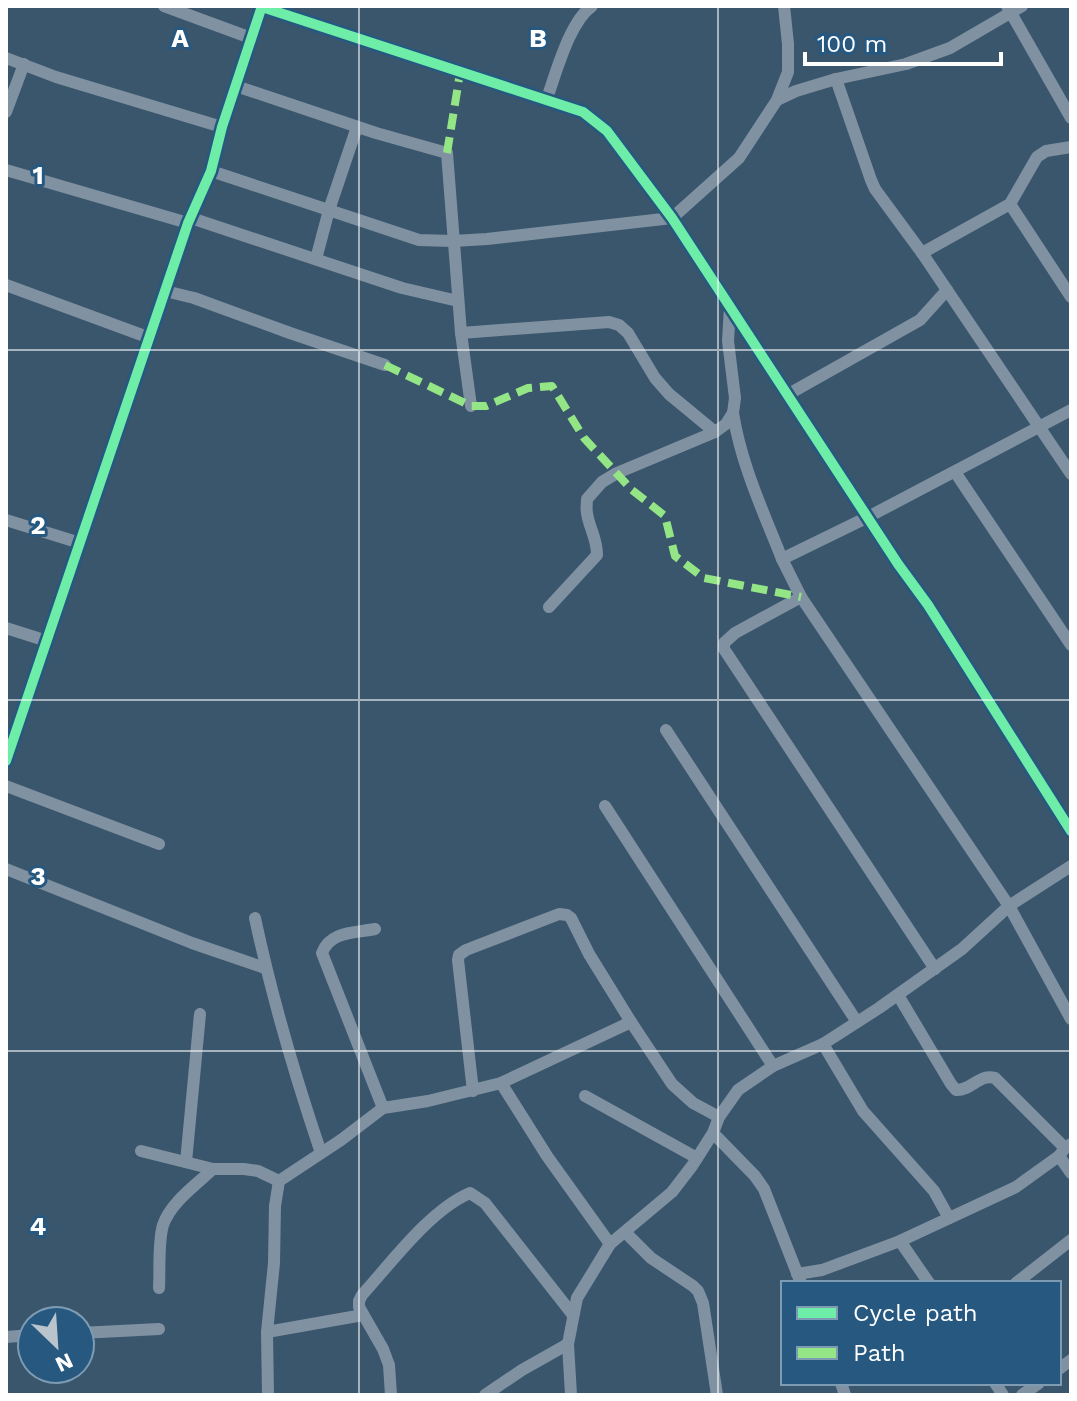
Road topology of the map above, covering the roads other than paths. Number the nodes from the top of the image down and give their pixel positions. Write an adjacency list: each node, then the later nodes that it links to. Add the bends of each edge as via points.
1 (164, 6): 6 (street)
2 (592, 6): 12 (street, via 572,32)
3 (784, 6): 11 (street, via 788,72)
4 (262, 7): 6 (street); 12 (street)
5 (1013, 8): 9 (street, via 950,48); 14 (street)
6 (251, 38): 10 (street)
7 (6, 58): 8 (street)
8 (24, 64): 13 (street); 15 (street)
9 (836, 79): 11 (street); 25 (street, via 871,180)
10 (236, 86): 15 (street); 16 (street)
11 (777, 100): 22 (street, via 739,158)
12 (546, 101): 22 (street, via 583,112 607,131)
13 (6, 112)
14 (1071, 118)
15 (222, 127): 19 (street)
16 (357, 127): 21 (street); 24 (street, via 447,153)
17 (1071, 147): 20 (street, via 1037,157)
18 (6, 170): 23 (street)
19 (211, 171): 21 (street); 23 (street)
20 (1010, 204): 25 (street); 30 (street)
21 (329, 210): 24 (street, via 419,240); 26 (street)
22 (672, 218): 24 (street); 32 (street)
23 (190, 220): 26 (street); 29 (street)
24 (453, 241): 31 (street)
25 (922, 253): 28 (street)
26 (316, 259): 31 (street)
27 (6, 285): 34 (street)
28 (947, 290): 36 (street, via 920,320); 40 (street)
29 (165, 291): 34 (street); 35 (street)
30 (1071, 297)
31 (458, 301): 33 (street)
32 (730, 307): 36 (street); 39 (street)
33 (461, 333): 37 (street); 41 (street, via 619,325 669,394)
34 (150, 338): 46 (street)
35 (385, 365)
36 (787, 395): 44 (street)
37 (471, 406)
38 (1071, 410): 40 (street)
39 (733, 413): 41 (street); 47 (street, via 745,464)
40 (1039, 426): 42 (street); 43 (street)
41 (715, 432): 49 (street, via 602,482 587,499 597,555)
42 (955, 472): 44 (street); 52 (street)
43 (1071, 474)
44 (868, 517): 47 (street); 57 (street)
45 (6, 520): 46 (street)
46 (80, 543): 51 (street)
47 (782, 559): 48 (street)
48 (801, 597): 61 (street); 65 (street, via 735,633 724,649)
49 (549, 607)
50 (6, 628): 51 (street)
51 (47, 641): 54 (street)
52 (1071, 645)
53 (666, 730): 70 (street)
54 (6, 761)
55 (6, 786): 58 (street)
56 (605, 806): 72 (street)
57 (1071, 831)
58 (159, 844)
59 (1071, 866): 61 (street)
60 (6, 869): 64 (street)
61 (1009, 906): 65 (street); 68 (street)
62 (255, 918): 64 (street)
63 (375, 929): 76 (street, via 335,936 322,953)
64 (265, 968): 81 (street)
65 (935, 969): 66 (street)
66 (898, 995): 70 (street); 79 (street, via 956,1090 995,1078)
67 (200, 1014): 83 (street)
68 (1071, 1019)
69 (631, 1022): 73 (street); 74 (street, via 567,915 466,950 458,960); 77 (street, via 672,1084)
70 (857, 1022): 71 (street)
71 (823, 1044): 72 (street); 87 (street, via 863,1111 934,1191)
72 (773, 1066): 77 (street, via 738,1090)
73 (501, 1083): 74 (street); 91 (street)
74 (473, 1091): 76 (street)
75 (585, 1096): 82 (street)
76 (383, 1108): 81 (street)
77 (719, 1117): 78 (street)
78 (713, 1133): 82 (street); 92 (street, via 764,1189)
79 (1065, 1149): 85 (street); 87 (street, via 1016,1187)
80 (141, 1151): 83 (street)
81 (321, 1153): 86 (street)
82 (697, 1158): 88 (street, via 672,1192)
83 (186, 1162): 84 (street)
84 (213, 1169): 86 (street, via 258,1171); 95 (street, via 176,1204 163,1227)
85 (1071, 1173)
86 (279, 1181): 100 (street)
87 (949, 1218): 90 (street)
88 (625, 1232): 91 (street); 106 (street, via 698,1291)
89 (1071, 1240): 94 (street)
90 (900, 1241): 92 (street); 93 (street)
91 (610, 1244): 97 (street, via 577,1298)
92 (799, 1278)
93 (928, 1281)
94 (1019, 1281)
95 (159, 1288)
96 (363, 1315): 97 (street, via 362,1295 439,1211 470,1193 485,1203); 100 (street); 103 (street, via 389,1365)
97 (573, 1315): 101 (street)
98 (159, 1329): 99 (street)
99 (96, 1332)
100 (267, 1332): 102 (street)
101 (568, 1344): 104 (street); 105 (street)
102 (268, 1395)
103 (391, 1395)
104 (485, 1395)
105 (571, 1395)
106 (717, 1395)

